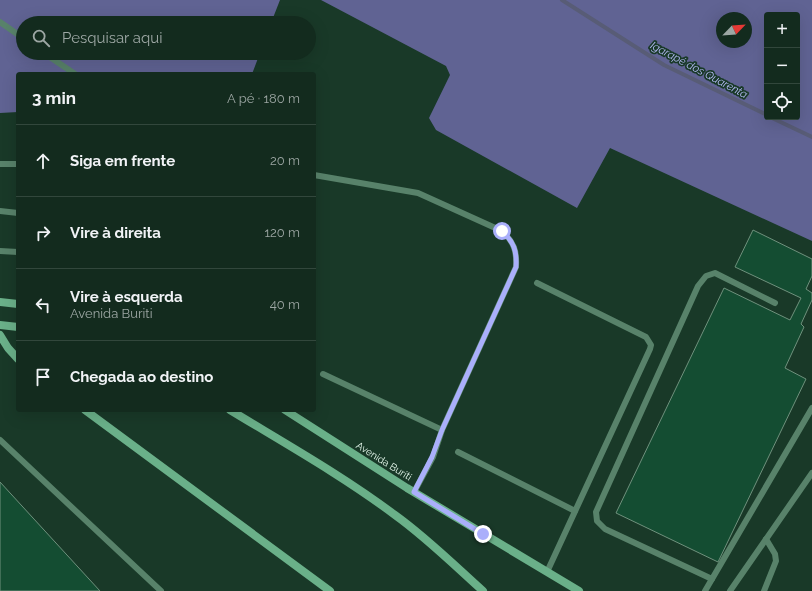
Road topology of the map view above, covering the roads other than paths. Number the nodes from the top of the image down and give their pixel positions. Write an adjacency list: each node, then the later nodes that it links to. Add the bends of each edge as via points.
1 (0, 22): 2 (lane)
2 (16, 33)
3 (54, 60): 4 (lane)
4 (72, 72)
5 (0, 164): 6 (lane)
6 (16, 164)
7 (316, 175): 25 (lane, via 418,193 502,231 510,238 516,256 516,267)
8 (0, 211): 9 (lane)
9 (16, 213)
10 (0, 251): 11 (lane)
11 (16, 252)
12 (538, 283): 30 (lane, via 646,337 650,345)
13 (0, 302): 15 (main road)
14 (775, 303): 33 (lane, via 715,273 706,276 698,286 596,512 597,521 605,529)
15 (16, 304)
16 (0, 325): 17 (main road)
17 (16, 327)
18 (0, 335): 19 (main road)
19 (16, 357)
20 (324, 374): 25 (lane)
21 (812, 408): 33 (lane)
22 (88, 412): 36 (main road)
23 (233, 412): 37 (main road, via 395,515)
24 (288, 412): 29 (main road, Avenida Buriti)
25 (442, 430): 29 (lane)
26 (0, 440): 35 (lane)
27 (458, 452): 30 (lane)
28 (812, 473): 31 (lane)
29 (414, 492): 32 (main road, Avenida Buriti)
30 (575, 511): 32 (lane)
31 (766, 539): 39 (lane); 40 (lane, via 775,554 776,562)
32 (547, 572): 34 (main road, Avenida Buriti)
33 (712, 579): 38 (lane)
34 (576, 590)
35 (161, 591)
36 (330, 591)
37 (483, 591)
38 (705, 591)
39 (730, 591)
40 (764, 591)

